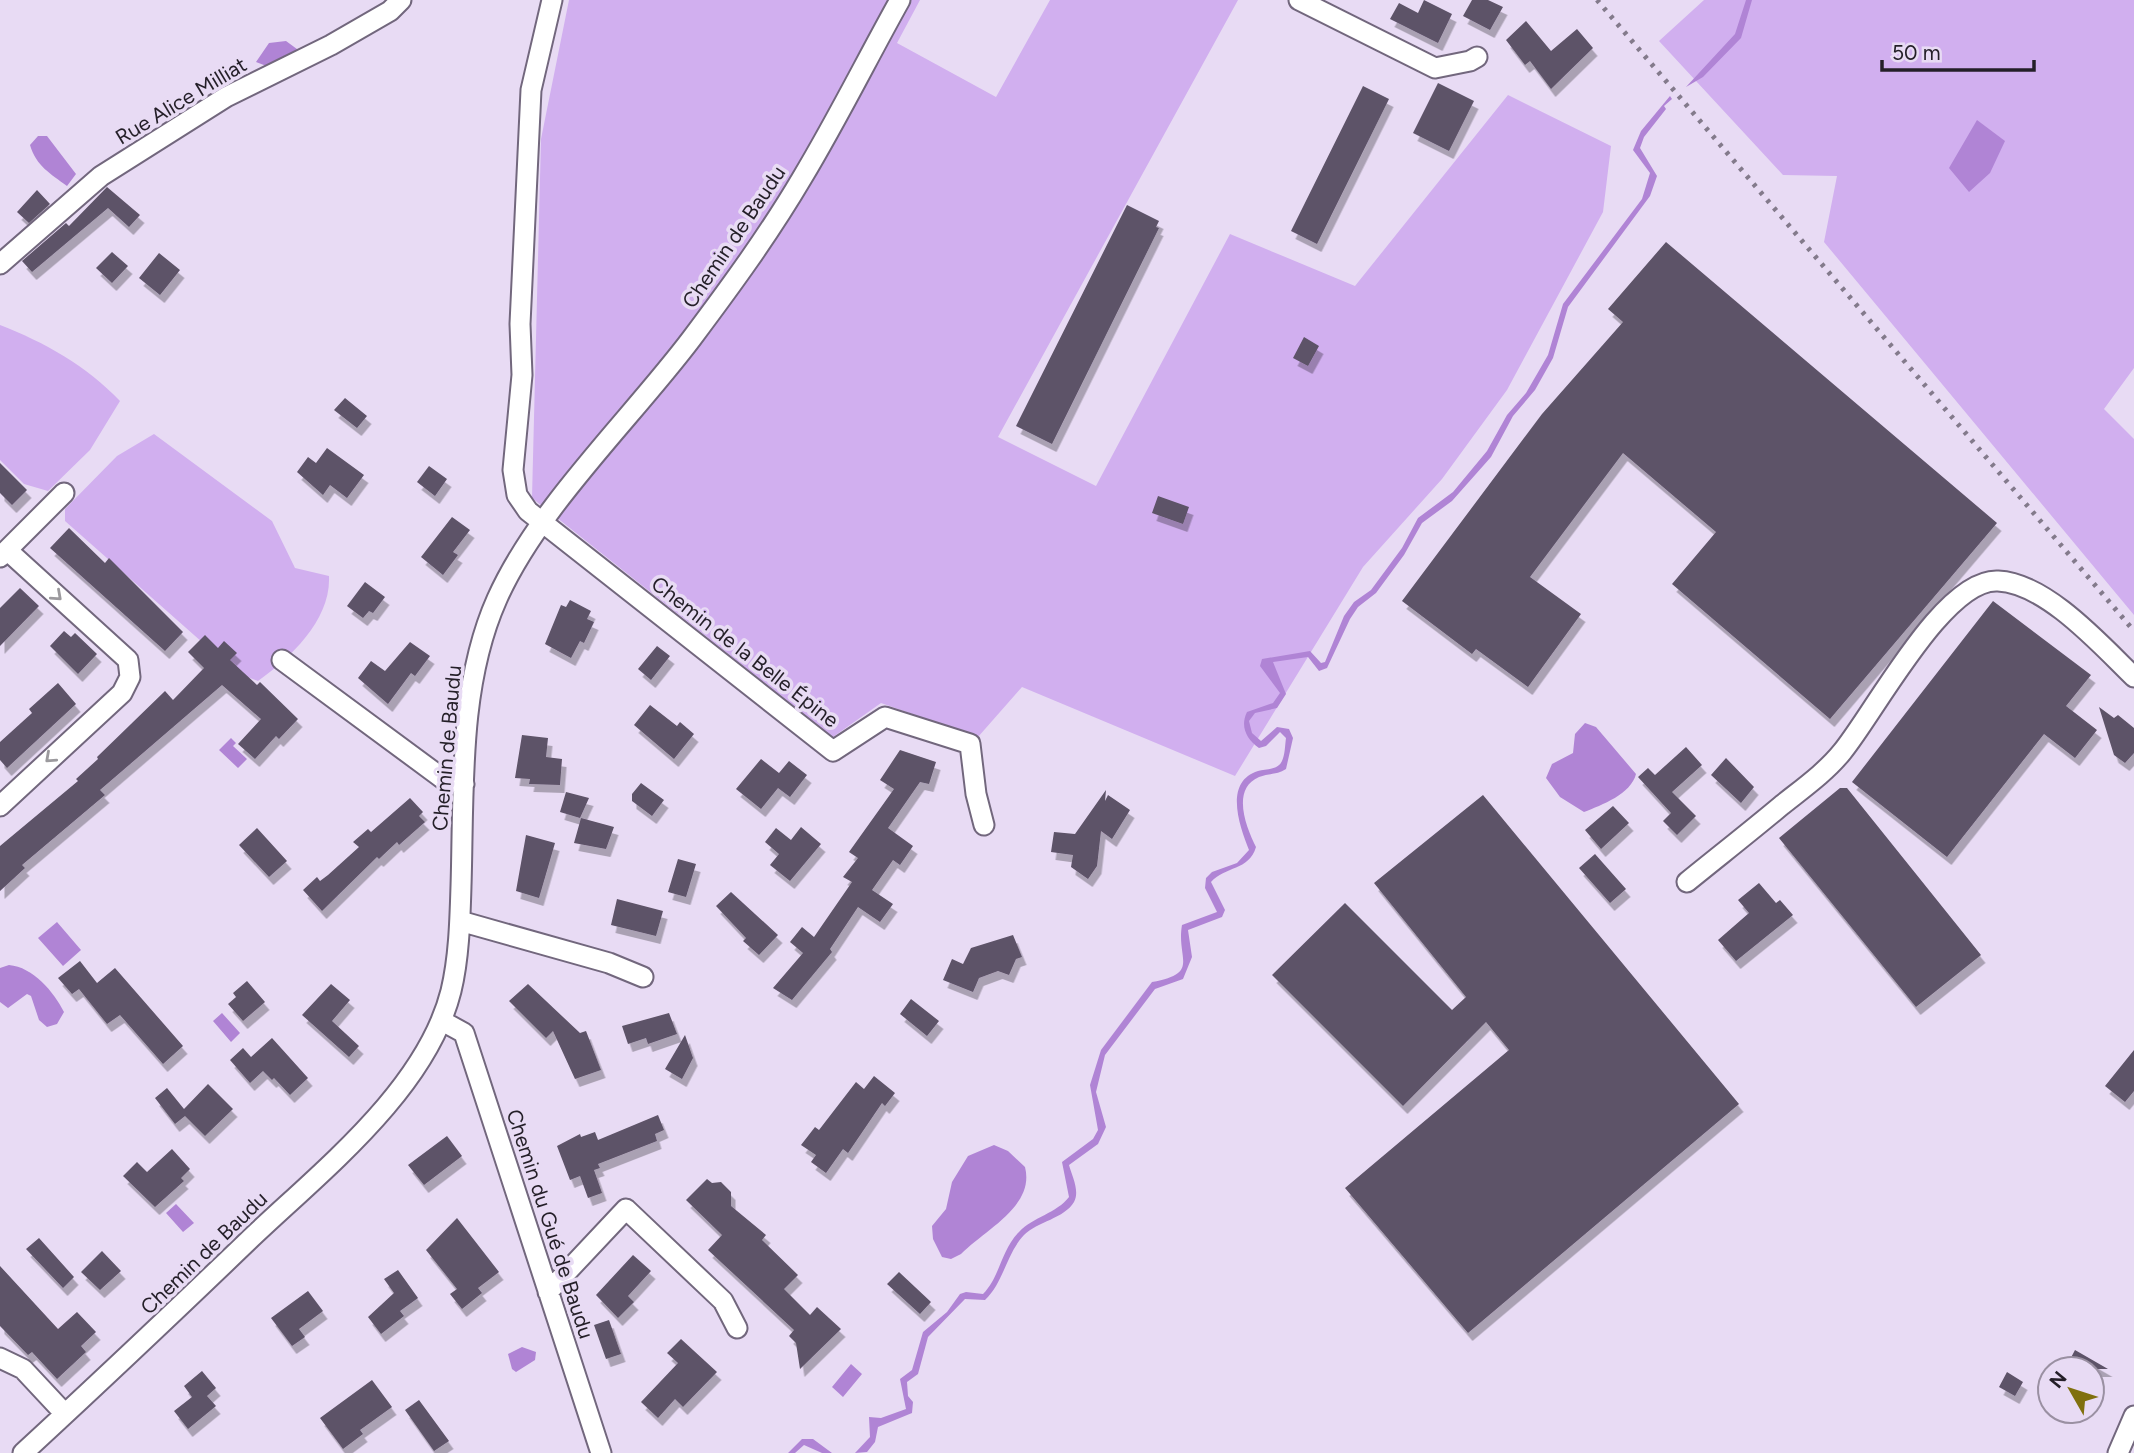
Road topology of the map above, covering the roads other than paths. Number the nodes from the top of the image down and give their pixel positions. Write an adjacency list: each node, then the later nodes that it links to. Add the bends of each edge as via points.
1 (401, 0): 6 (street, Rue Alice Milliat, via 331,45 226,97 101,176)
2 (552, 0): 8 (street, via 531,90 520,324 522,374 513,470 517,495)
3 (900, 0): 8 (street, Chemin de Baudu, via 803,176 744,269)
4 (1299, 0): 5 (street, via 1435,68)
5 (1476, 57)
6 (0, 264)
7 (64, 493): 9 (street)
8 (543, 522): 12 (street, Chemin de Baudu, via 497,597 479,646); 14 (street, Chemin de la Belle Épine, via 833,751 885,716 970,744)
9 (3, 553): 13 (street, one-way to 13, via 128,660 130,677 122,693)
10 (282, 660): 12 (street, via 446,781)
11 (2134, 677): 15 (street, via 2034,592 1997,581 1977,583 1940,615 1841,754)
12 (464, 784): 16 (street, Chemin de Baudu)
13 (0, 806)
14 (984, 825)
15 (1687, 882)
16 (460, 921): 17 (street, via 609,962); 18 (street, Chemin de Baudu, via 452,989)
17 (643, 977)
18 (442, 1021): 19 (street, Chemin du Gué de Baudu, via 464,1033); 22 (street, Chemin de Baudu, via 411,1074 363,1130)
19 (548, 1292): 20 (street, via 626,1209 723,1301); 25 (street, Chemin du Gué de Baudu)
20 (737, 1328)
21 (0, 1358): 22 (street, via 23,1369)
22 (65, 1414): 24 (street, Chemin de Baudu)
23 (2134, 1416): 26 (street)
24 (23, 1453)
25 (601, 1453)
26 (2118, 1453)

